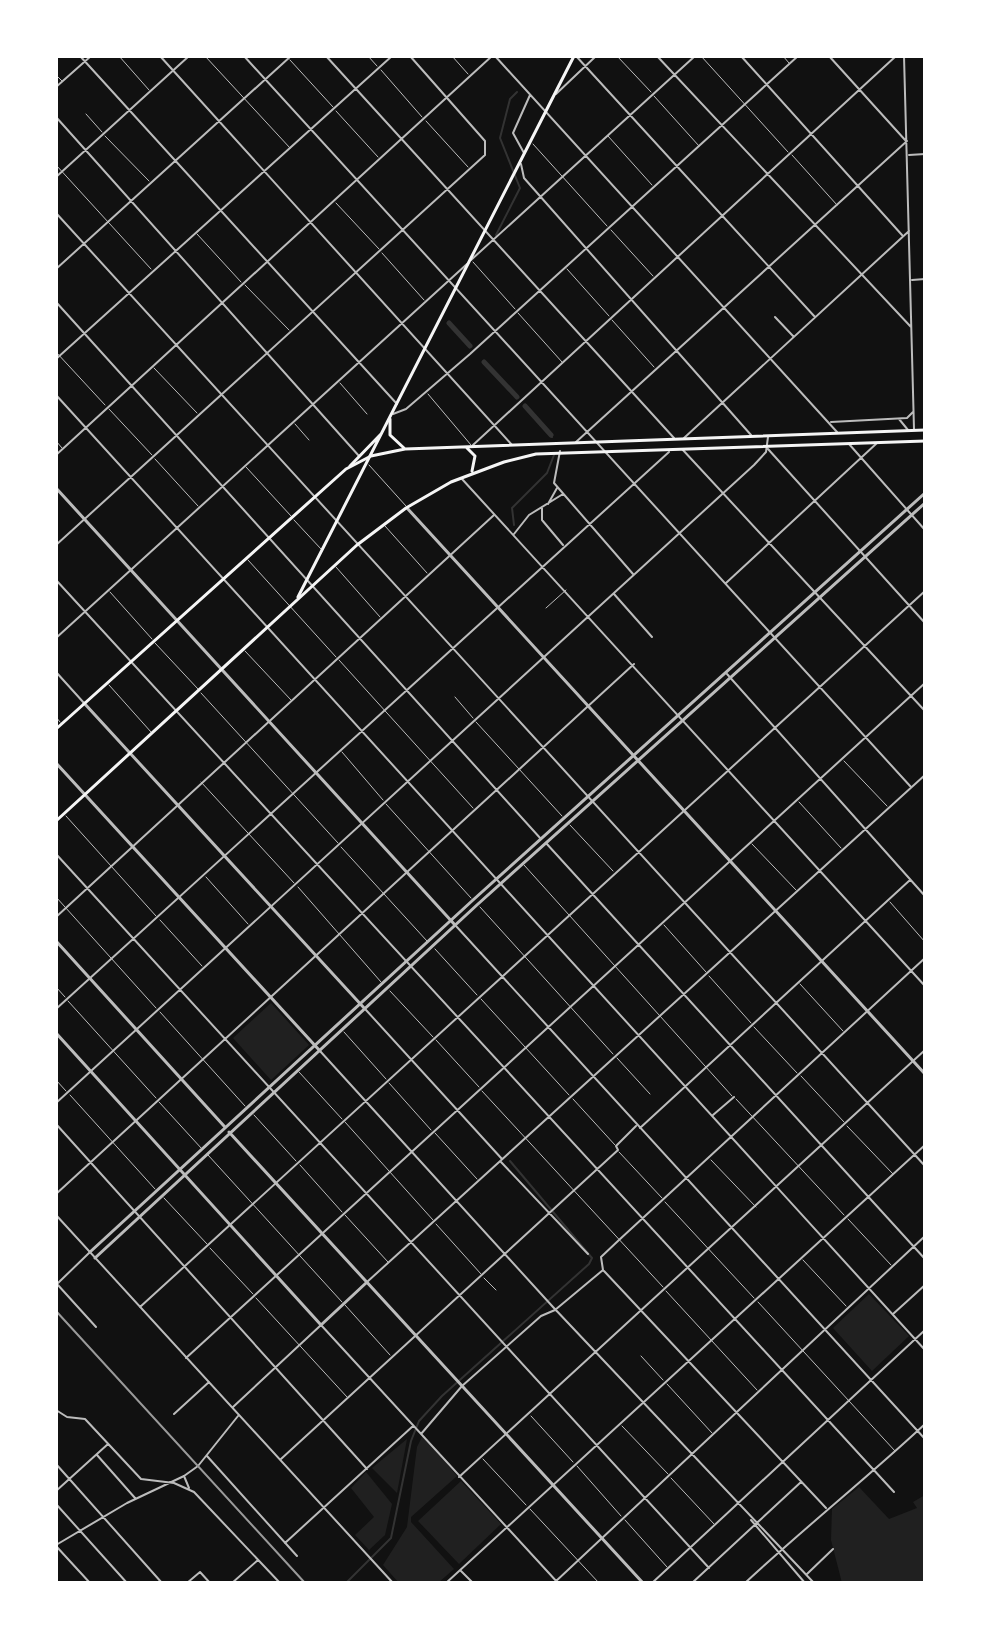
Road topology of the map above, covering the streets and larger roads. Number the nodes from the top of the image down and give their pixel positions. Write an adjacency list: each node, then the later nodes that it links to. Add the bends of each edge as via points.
1 (80, 56): 20 (street)
2 (91, 56): 20 (street)
3 (160, 56): 22 (street)
4 (189, 56): 22 (street)
5 (244, 56): 24 (street)
6 (326, 56): 27 (street)
7 (392, 56): 27 (street)
8 (410, 56): 31 (street)
9 (493, 56): 30 (street); 31 (street)
10 (575, 56): 21 (street); 29 (main road)
11 (596, 56): 21 (street)
12 (657, 56): 23 (street)
13 (695, 56): 23 (street)
14 (741, 56): 25 (street)
15 (798, 56): 25 (street)
16 (829, 56): 28 (street)
17 (896, 56): 28 (street)
18 (904, 56): 41 (street)
19 (289, 57): 24 (street)
20 (85, 62): 26 (street); 32 (street)
21 (585, 66): 29 (street); 34 (street)
22 (174, 70): 32 (street); 36 (street)
23 (675, 75): 34 (street); 37 (street)
24 (265, 79): 36 (street); 38 (street)
25 (767, 85): 37 (street); 39 (street)
26 (56, 87)
27 (356, 89): 38 (street); 40 (street)
28 (861, 91): 39 (street); 41 (street)
29 (555, 94): 33 (main road)
30 (530, 95): 33 (street); 43 (street, via 513,133)
31 (446, 97): 40 (street); 55 (street, via 485,141 485,155)
32 (129, 110): 42 (street); 47 (street)
33 (546, 112): 43 (main road); 46 (street)
34 (630, 116): 46 (street); 49 (street)
35 (56, 117): 42 (street)
36 (220, 121): 47 (street); 50 (street)
37 (722, 125): 49 (street); 51 (street)
38 (311, 129): 50 (street); 53 (street)
39 (812, 135): 51 (street); 54 (street)
40 (401, 139): 53 (street); 55 (street)
41 (907, 141): 45 (street); 54 (street)
42 (86, 150): 52 (street); 57 (street)
43 (525, 154): 48 (main road)
44 (925, 154): 45 (street)
45 (908, 155): 65 (street)
46 (586, 156): 56 (street); 58 (street)
47 (175, 161): 57 (street); 59 (street)
48 (520, 163): 56 (street, via 522,175); 66 (main road)
49 (676, 166): 58 (street); 61 (street)
50 (265, 171): 59 (street); 62 (street)
51 (768, 175): 61 (street); 63 (street)
52 (56, 177)
53 (357, 180): 62 (street); 64 (street)
54 (858, 186): 63 (street); 67 (street)
55 (446, 190): 64 (street); 66 (street)
56 (542, 196): 68 (street); 70 (street)
57 (131, 201): 69 (street); 71 (street)
58 (631, 208): 70 (street); 72 (street)
59 (220, 211): 71 (street); 74 (street)
60 (56, 213): 69 (street)
61 (722, 217): 72 (street); 76 (street)
62 (311, 222): 74 (street); 77 (street)
63 (815, 225): 76 (street); 78 (street)
64 (402, 230): 77 (street); 81 (street)
65 (909, 230): 67 (street); 80 (street)
66 (485, 232): 68 (street); 73 (main road)
67 (903, 236): 78 (street)
68 (493, 241): 73 (street); 83 (street)
69 (83, 243): 75 (street); 84 (street)
70 (587, 247): 83 (street); 85 (street)
71 (176, 251): 84 (street); 87 (street)
72 (677, 258): 85 (street); 88 (street)
73 (471, 260): 81 (street); 82 (main road)
74 (267, 262): 87 (street); 89 (street)
75 (58, 267)
76 (769, 267): 88 (street); 91 (street)
77 (356, 272): 89 (street); 92 (street)
78 (862, 274): 91 (street); 93 (street)
79 (925, 279): 80 (street)
80 (911, 280): 93 (street)
81 (449, 281): 82 (street); 92 (street)
82 (456, 289): 94 (street); 99 (main road)
83 (539, 291): 94 (street); 97 (street)
84 (129, 293): 95 (street); 98 (street)
85 (632, 299): 97 (street); 100 (street)
86 (56, 302): 95 (street)
87 (222, 303): 98 (street); 101 (street)
88 (723, 308): 100 (street); 103 (street)
89 (312, 312): 101 (street); 104 (street)
90 (775, 317): 96 (street)
91 (815, 317): 96 (street)
92 (402, 323): 99 (street); 104 (street)
93 (912, 328): 114 (street)
94 (494, 331): 105 (street); 106 (street)
95 (85, 333): 102 (street); 107 (street)
96 (794, 337): 103 (street)
97 (585, 342): 106 (street); 108 (street)
98 (176, 345): 107 (street); 110 (street)
99 (426, 349): 105 (street); 113 (main road)
100 (677, 350): 108 (street); 111 (street)
101 (267, 353): 110 (street); 112 (street)
102 (56, 359)
103 (770, 359): 111 (street); 118 (street)
104 (358, 363): 112 (street); 113 (street)
105 (447, 373): 115 (street, via 404,411); 119 (street)
106 (540, 382): 119 (street); 123 (street)
107 (132, 385): 120 (street); 125 (street)
108 (631, 392): 123 (street); 128 (street)
109 (56, 395): 120 (street)
110 (221, 395): 125 (street); 136 (street)
111 (724, 402): 126 (street); 129 (street)
112 (313, 404): 136 (street); 146 (street)
113 (397, 405): 115 (main road)
114 (914, 411): 116 (street); 121 (street)
115 (393, 414): 117 (main road)
116 (899, 419): 118 (street); 121 (street)
117 (390, 420): 142 (main road, via 392,438); 146 (main road); 147 (main road)
118 (828, 423): 124 (street)
119 (494, 425): 135 (street); 138 (street)
120 (85, 428): 145 (street); 151 (street)
121 (912, 430): 122 (main road); 124 (main road)
122 (925, 430)
123 (586, 433): 132 (street); 133 (street)
124 (838, 433): 127 (main road)
125 (177, 435): 151 (street); 154 (street)
126 (752, 436): 127 (main road); 129 (main road)
127 (768, 436): 139 (street)
128 (674, 439): 129 (main road); 133 (main road)
129 (684, 439)
130 (925, 441): 131 (main road)
131 (878, 442): 134 (main road); 148 (street)
132 (575, 443): 133 (main road); 135 (main road)
133 (594, 443): 143 (street)
134 (848, 443): 139 (main road); 148 (street)
135 (512, 445): 138 (main road)
136 (267, 446): 154 (street); 160 (street)
137 (466, 447): 138 (main road); 142 (main road); 150 (main road, via 476,462)
138 (472, 447)
139 (767, 447): 141 (main road); 157 (street); 161 (street)
140 (673, 448): 141 (main road); 143 (main road); 153 (street)
141 (681, 448): 157 (street)
142 (405, 449): 147 (main road)
143 (601, 451): 144 (main road); 153 (street)
144 (557, 452): 150 (main road); 155 (street)
145 (56, 455)
146 (360, 456): 149 (main road)
147 (371, 456): 149 (main road); 169 (main road)
148 (862, 459): 161 (street); 165 (street)
149 (346, 469): 160 (main road)
150 (469, 473): 152 (main road)
151 (131, 478): 168 (street); 171 (street)
152 (461, 478): 163 (main road); 166 (street)
153 (634, 483): 170 (street); 173 (street)
154 (223, 486): 171 (street); 175 (street)
155 (557, 487): 159 (street); 164 (street)
156 (56, 488): 168 (street)
157 (725, 491): 173 (street); 176 (street)
158 (925, 493): 165 (street)
159 (563, 494): 164 (street); 170 (street)
160 (314, 498): 169 (street); 175 (main road)
161 (816, 502): 176 (street); 180 (street)
162 (925, 503): 167 (street)
163 (407, 508): 178 (main road); 181 (street)
164 (544, 508): 174 (street, via 529,515); 179 (street, via 544,523)
165 (907, 509): 167 (street); 180 (street)
166 (494, 515): 174 (street); 181 (street)
167 (912, 515): 172 (street); 182 (street)
168 (84, 519): 177 (street); 184 (street)
169 (337, 522): 178 (street); 187 (main road)
170 (588, 524): 179 (street); 185 (street)
171 (177, 528): 184 (street); 186 (street)
172 (925, 530)
173 (679, 533): 185 (street); 189 (street)
174 (513, 535): 183 (street)
175 (269, 537): 186 (main road); 187 (street)
176 (771, 541): 189 (street); 192 (street)
177 (56, 545)
178 (357, 545): 190 (main road); 194 (street)
179 (564, 546): 183 (street)
180 (860, 552): 182 (street); 192 (street)
181 (450, 555): 194 (street); 198 (street)
182 (865, 557): 195 (street); 197 (street)
183 (542, 567): 198 (street); 200 (street)
184 (130, 570): 199 (street); 201 (street)
185 (634, 574): 193 (street)
186 (223, 579): 201 (main road); 203 (street)
187 (307, 579): 190 (street); 196 (main road)
188 (56, 580): 199 (street)
189 (725, 584): 204 (street)
190 (312, 585): 196 (main road); 207 (street)
191 (925, 591): 197 (street)
192 (817, 592): 195 (street); 204 (street)
193 (613, 594): 200 (street); 205 (street)
194 (404, 597): 207 (street); 210 (street)
195 (821, 597): 208 (street); 209 (street)
196 (297, 600): 203 (main road)
197 (909, 605): 202 (street); 209 (street)
198 (497, 608): 210 (street); 211 (street)
199 (85, 612): 206 (street); 212 (street)
200 (590, 615): 211 (street); 213 (street)
201 (176, 621): 212 (main road); 214 (street)
202 (925, 623)
203 (269, 626): 214 (main road); 217 (street)
204 (771, 634): 208 (street); 216 (street)
205 (652, 637)
206 (56, 638)
207 (359, 638): 217 (street); 221 (street)
208 (775, 638): 218 (street); 220 (street)
209 (865, 645): 220 (street); 222 (street)
210 (451, 649): 221 (street); 223 (street)
211 (543, 657): 223 (street); 225 (street)
212 (130, 661): 224 (main road); 226 (street)
213 (634, 664): 225 (street); 228 (street)
214 (220, 670): 226 (main road); 230 (street)
215 (56, 672): 224 (street)
216 (727, 674): 218 (street); 228 (street)
217 (315, 678): 230 (street); 233 (street)
218 (731, 679): 229 (street); 232 (street)
219 (925, 683): 222 (street)
220 (819, 687): 232 (street); 234 (street)
221 (407, 690): 233 (street); 235 (street)
222 (911, 696): 227 (street); 234 (street)
223 (497, 699): 235 (street); 236 (street)
224 (84, 703): 231 (main road); 237 (street)
225 (588, 706): 236 (street); 238 (street)
226 (176, 711): 237 (main road); 240 (street)
227 (925, 711)
228 (679, 715): 229 (street); 238 (street)
229 (684, 720): 239 (street); 242 (street)
230 (268, 721): 240 (street); 243 (street)
231 (56, 729)
232 (775, 729): 242 (street); 245 (street)
233 (363, 730): 243 (street); 246 (street)
234 (865, 738): 245 (street); 247 (street)
235 (452, 740): 246 (street); 248 (street)
236 (542, 748): 248 (street); 250 (street)
237 (130, 753): 249 (main road); 252 (street)
238 (633, 756): 239 (street); 250 (street)
239 (638, 761): 251 (street); 253 (street)
240 (223, 762): 252 (street); 254 (street)
241 (56, 763): 249 (street)
242 (730, 770): 253 (street); 255 (street)
243 (315, 773): 254 (street); 257 (street)
244 (925, 775): 247 (street)
245 (820, 779): 255 (street); 258 (street)
246 (407, 781): 257 (street); 259 (street)
247 (911, 787): 258 (street)
248 (497, 790): 259 (street); 260 (street)
249 (85, 794): 256 (main road); 262 (street)
250 (587, 797): 251 (street); 260 (street)
251 (592, 802): 261 (street); 263 (street)
252 (177, 804): 262 (street); 265 (street)
253 (684, 811): 263 (street); 266 (street)
254 (270, 814): 265 (street); 267 (street)
255 (775, 820): 266 (street); 268 (street)
256 (56, 821)
257 (361, 823): 267 (street); 269 (street)
258 (865, 829): 268 (street); 271 (street)
259 (452, 831): 269 (street); 270 (street)
260 (541, 838): 261 (street); 270 (street)
261 (546, 843): 272 (street); 274 (street)
262 (133, 847): 273 (street); 276 (street)
263 (638, 853): 274 (street); 277 (street)
264 (56, 854): 273 (street)
265 (224, 856): 276 (street); 278 (street)
266 (730, 861): 277 (street); 279 (street)
267 (316, 864): 278 (street); 280 (street)
268 (820, 870): 279 (street); 283 (street)
269 (406, 872): 280 (street); 282 (street)
270 (496, 879): 272 (street); 282 (street)
271 (910, 880): 275 (street); 283 (street)
272 (501, 884): 284 (street); 285 (street)
273 (89, 887): 281 (street); 286 (street)
274 (592, 894): 285 (street); 288 (street)
275 (925, 896)
276 (179, 897): 286 (street); 289 (street)
277 (684, 903): 288 (street); 290 (street)
278 (271, 907): 289 (street); 291 (street)
279 (775, 911): 290 (street); 293 (street)
280 (362, 914): 291 (street); 294 (street)
281 (56, 917)
282 (451, 920): 284 (street); 294 (street)
283 (866, 920): 293 (street); 296 (street)
284 (455, 925): 295 (street); 297 (street)
285 (547, 935): 297 (street); 299 (street)
286 (135, 937): 298 (street); 301 (street)
287 (56, 941): 298 (street)
288 (638, 945): 299 (street); 302 (street)
289 (225, 948): 301 (street); 303 (street)
290 (729, 953): 302 (street); 305 (street)
291 (316, 956): 303 (street); 304 (street)
292 (925, 958): 296 (street)
293 (821, 961): 305 (street); 308 (street)
294 (405, 962): 295 (street); 304 (street)
295 (411, 967): 307 (street); 309 (street)
296 (911, 971): 300 (street); 308 (street)
297 (501, 977): 309 (street); 310 (street)
298 (90, 978): 306 (street); 311 (street)
299 (593, 986): 310 (street); 313 (street)
300 (925, 986)
301 (181, 988): 311 (street); 314 (street)
302 (683, 995): 313 (street); 316 (street)
303 (270, 998): 314 (street); 315 (street)
304 (360, 1003): 307 (street); 315 (street)
305 (776, 1004): 316 (street); 319 (street)
306 (56, 1009)
307 (365, 1009): 318 (street); 320 (street)
308 (867, 1012): 319 (street); 321 (street)
309 (456, 1017): 320 (street); 322 (street)
310 (548, 1028): 322 (street); 325 (street)
311 (136, 1030): 323 (street); 326 (street)
312 (56, 1033): 323 (street)
313 (639, 1036): 325 (street); 328 (street)
314 (227, 1038): 326 (street); 327 (street)
315 (315, 1045): 318 (street); 327 (street)
316 (730, 1046): 328 (street); 331 (street)
317 (925, 1050): 321 (street)
318 (320, 1051): 329 (street); 332 (street)
319 (822, 1054): 331 (street); 334 (street)
320 (410, 1059): 332 (street); 335 (street)
321 (913, 1061): 324 (street); 334 (street)
322 (503, 1068): 335 (street); 337 (street)
323 (91, 1071): 333 (street); 338 (street)
324 (925, 1074)
325 (593, 1077): 337 (street); 340 (street)
326 (181, 1079): 338 (street); 341 (street)
327 (270, 1086): 329 (street); 341 (street)
328 (685, 1087): 336 (street); 342 (street)
329 (276, 1091): 343 (street); 345 (street)
330 (734, 1097): 336 (street)
331 (775, 1097): 344 (street); 347 (street)
332 (364, 1101): 345 (street); 348 (street)
333 (56, 1103)
334 (868, 1104): 347 (street); 349 (street)
335 (457, 1110): 348 (street); 350 (street)
336 (712, 1116): 344 (street)
337 (549, 1118): 350 (street); 354 (street)
338 (136, 1121): 351 (street); 353 (street)
339 (56, 1124): 351 (street)
340 (637, 1125): 342 (street); 354 (street)
341 (225, 1128): 343 (street); 353 (street)
342 (640, 1129): 356 (street)
343 (230, 1133): 355 (street); 357 (street)
344 (731, 1137): 356 (street); 358 (street)
345 (321, 1141): 357 (street); 359 (street)
346 (925, 1145): 349 (street)
347 (821, 1147): 358 (street); 361 (street)
348 (411, 1153): 359 (street); 362 (street)
349 (915, 1155): 352 (street); 361 (street)
350 (501, 1160): 362 (street); 364 (street)
351 (90, 1162): 360 (street); 363 (street)
352 (925, 1166)
353 (180, 1169): 355 (street); 363 (street)
354 (596, 1169): 364 (street); 367 (street)
355 (185, 1175): 366 (street); 368 (street)
356 (686, 1179): 367 (street); 369 (street)
357 (275, 1183): 368 (street); 370 (street)
358 (777, 1188): 369 (street); 372 (street)
359 (367, 1193): 370 (street); 373 (street)
360 (56, 1194)
361 (868, 1197): 372 (street); 374 (street)
362 (455, 1202): 373 (street); 376 (street)
363 (135, 1211): 366 (street); 375 (street)
364 (549, 1213): 376 (street); 377 (street)
365 (56, 1215): 375 (street)
366 (140, 1217): 378 (street); 380 (street)
367 (643, 1219): 381 (street); 382 (street, via 601,1257)
368 (230, 1225): 380 (street); 383 (street)
369 (732, 1229): 381 (street); 384 (street)
370 (322, 1234): 383 (street); 385 (street)
371 (925, 1236): 374 (street)
372 (823, 1238): 384 (street); 387 (street)
373 (412, 1242): 385 (street); 388 (street)
374 (914, 1247): 379 (street); 387 (street)
375 (90, 1252): 378 (street); 396 (street, via 57,1284)
376 (503, 1254): 388 (street); 390 (street)
377 (588, 1254)
378 (95, 1258): 389 (street)
379 (925, 1259)
380 (185, 1267): 389 (street); 393 (street)
381 (689, 1269): 391 (street); 394 (street)
382 (603, 1270): 390 (street); 391 (street)
383 (276, 1275): 393 (street); 395 (street)
384 (778, 1279): 394 (street); 397 (street)
385 (366, 1283): 395 (street); 399 (street)
386 (925, 1285): 392 (street)
387 (869, 1289): 392 (street); 397 (street)
388 (460, 1294): 399 (street); 401 (street)
389 (140, 1307): 404 (street)
390 (554, 1309): 401 (street); 403 (street)
391 (642, 1312): 403 (street); 405 (street)
392 (893, 1315): 400 (street)
393 (231, 1317): 404 (street); 406 (street)
394 (735, 1319): 405 (street); 407 (street)
395 (321, 1325): 406 (street); 408 (street)
396 (96, 1327)
397 (825, 1330): 407 (street); 409 (street)
398 (925, 1330): 400 (street)
399 (415, 1336): 408 (street); 411 (street)
400 (915, 1339): 402 (street); 409 (street)
401 (506, 1346): 411 (street); 412 (street)
402 (925, 1350)
403 (596, 1354): 412 (street); 413 (street)
404 (186, 1358): 410 (street)
405 (689, 1361): 413 (street); 416 (street)
406 (275, 1367): 414 (street); 419 (street)
407 (782, 1370): 416 (street); 420 (street)
408 (370, 1377): 419 (street); 422 (street)
409 (871, 1380): 420 (street); 423 (street)
410 (209, 1382): 414 (street); 417 (street)
411 (461, 1385): 424 (street); 425 (street)
412 (551, 1394): 425 (street); 428 (street)
413 (642, 1403): 428 (street); 431 (street)
414 (232, 1408): 418 (street)
415 (56, 1410): 427 (street, via 85,1419)
416 (737, 1413): 431 (street); 433 (street)
417 (174, 1414)
418 (238, 1416): 430 (street); 432 (street)
419 (323, 1420): 432 (street); 435 (street)
420 (828, 1420): 433 (street); 436 (street)
421 (925, 1424): 423 (street)
422 (414, 1425): 424 (street); 435 (street)
423 (917, 1431): 426 (street); 436 (street)
424 (421, 1434): 438 (street)
425 (506, 1434): 438 (street); 442 (street)
426 (925, 1439)
427 (108, 1444): 429 (street); 441 (street, via 134,1474)
428 (597, 1445): 442 (street); 446 (street)
429 (96, 1455): 439 (street); 447 (street)
430 (206, 1455): 437 (street); 457 (street)
431 (691, 1456): 446 (street); 449 (street)
432 (280, 1460): 450 (street)
433 (783, 1462): 440 (street); 449 (street)
434 (56, 1464): 439 (street)
435 (367, 1469): 450 (street)
436 (875, 1471): 445 (street); 451 (street)
437 (184, 1476): 441 (street); 443 (street)
438 (459, 1477): 454 (street)
439 (70, 1478): 444 (street); 452 (street)
440 (802, 1482): 451 (street); 453 (street)
441 (169, 1483): 443 (street); 447 (street)
442 (553, 1485): 454 (street); 456 (street)
443 (189, 1489): 464 (street)
444 (56, 1491)
445 (894, 1492)
446 (646, 1498): 456 (street); 459 (street)
447 (136, 1499): 452 (street)
448 (56, 1504): 455 (street)
449 (737, 1505): 453 (street); 459 (street)
450 (324, 1508): 457 (street); 477 (street)
451 (826, 1508): 460 (street)
452 (104, 1516): 455 (street); 473 (street)
453 (755, 1524): 460 (street); 462 (street); 465 (street)
454 (506, 1528): 466 (street); 470 (street)
455 (80, 1531): 458 (street); 472 (street)
456 (602, 1539): 470 (street); 480 (street)
457 (285, 1543): 463 (street)
458 (56, 1545): 471 (street)
459 (691, 1548): 465 (street); 481 (street)
460 (782, 1549): 462 (street); 467 (street)
461 (833, 1549): 467 (street)
462 (777, 1553): 468 (street); 483 (street)
463 (297, 1556)
464 (258, 1560): 469 (street); 476 (street)
465 (709, 1568): 482 (street)
466 (461, 1570): 478 (street); 479 (street)
467 (806, 1575): 486 (street)
468 (801, 1579): 484 (street); 485 (street)
469 (277, 1582)
470 (556, 1582)
471 (90, 1583)
472 (127, 1583)
473 (162, 1583)
474 (187, 1583): 475 (street, via 200,1572)
475 (210, 1583)
476 (232, 1583)
477 (393, 1583)
478 (446, 1583)
479 (473, 1583)
480 (643, 1583)
481 (652, 1583)
482 (692, 1583)
483 (745, 1583)
484 (797, 1583)
485 (805, 1583)
486 (814, 1583)

